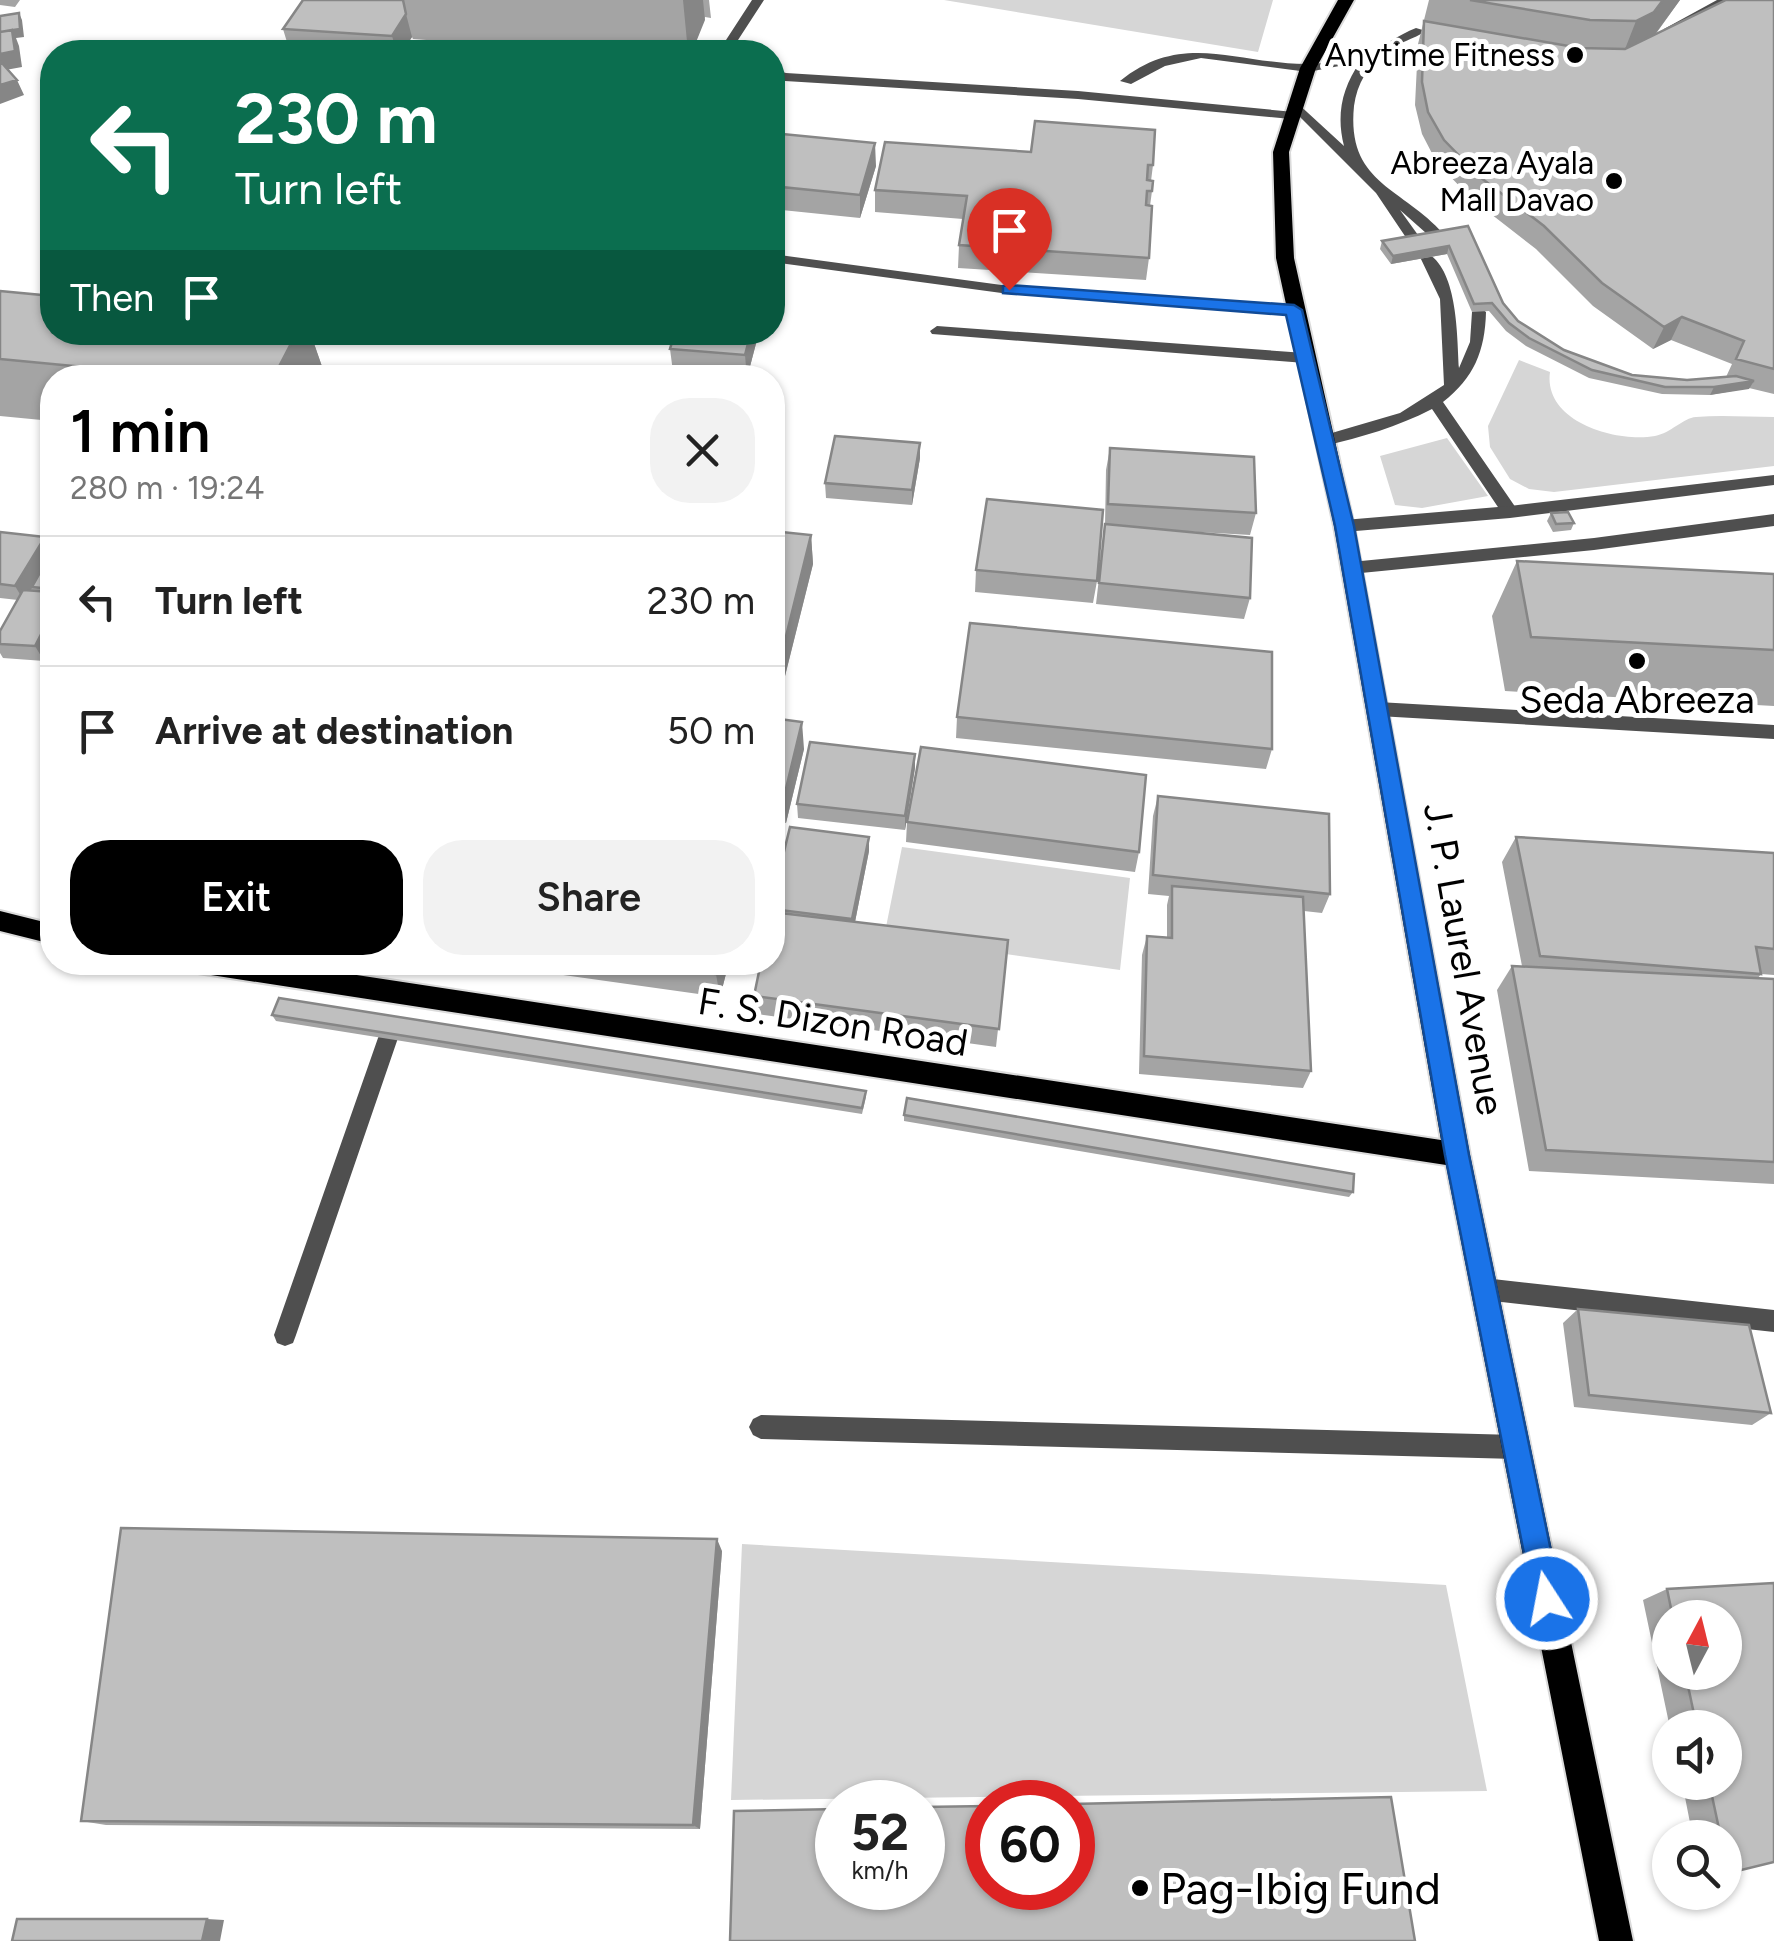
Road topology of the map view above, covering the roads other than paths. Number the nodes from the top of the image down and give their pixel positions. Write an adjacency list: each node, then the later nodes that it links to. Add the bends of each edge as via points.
1 (758, 0): 6 (street)
2 (1346, 0): 8 (main road, J. P. Laurel Avenue)
3 (1726, 0): 5 (street)
4 (1420, 31): 7 (street)
5 (1650, 38)
6 (732, 40)
7 (1370, 56): 8 (street); 12 (street, via 1352,87 1346,125)
8 (1308, 68): 10 (street, via 1201,54 1161,63); 11 (main road, J. P. Laurel Avenue)
9 (785, 77): 11 (street)
10 (1126, 81)
11 (1293, 110): 12 (street); 18 (main road, J. P. Laurel Avenue, via 1280,175)
12 (1358, 168): 13 (street)
13 (1377, 187): 14 (street); 15 (street)
14 (1440, 238)
15 (1416, 242)
16 (1427, 257): 22 (street, via 1448,299)
17 (785, 260): 18 (street, via 994,288)
18 (1294, 310): 21 (main road, J. P. Laurel Avenue)
19 (1479, 312): 22 (street, via 1477,355)
20 (936, 331): 21 (street)
21 (1305, 358): 24 (main road, J. P. Laurel Avenue)
22 (1452, 385): 23 (street)
23 (1434, 401): 24 (street, via 1373,430); 26 (street)
24 (1324, 441): 28 (main road, J. P. Laurel Avenue)
25 (1774, 480): 26 (street)
26 (1510, 512): 28 (street)
27 (1774, 520): 29 (street)
28 (1344, 526): 29 (main road, J. P. Laurel Avenue)
29 (1351, 568): 30 (main road, J. P. Laurel Avenue)
30 (1378, 709): 31 (street); 36 (main road, J. P. Laurel Avenue)
31 (1774, 732)
32 (0, 921): 33 (main road)
33 (40, 931)
34 (286, 975): 36 (main road, F. S. Dizon Road, via 403,1002)
35 (388, 1038): 39 (street)
36 (1457, 1155): 37 (main road, J. P. Laurel Avenue)
37 (1484, 1289): 38 (street); 41 (main road, J. P. Laurel Avenue)
38 (1774, 1321)
39 (285, 1335)
40 (761, 1427): 41 (street)
41 (1516, 1447): 42 (main road, J. P. Laurel Avenue)
42 (1616, 1941)

